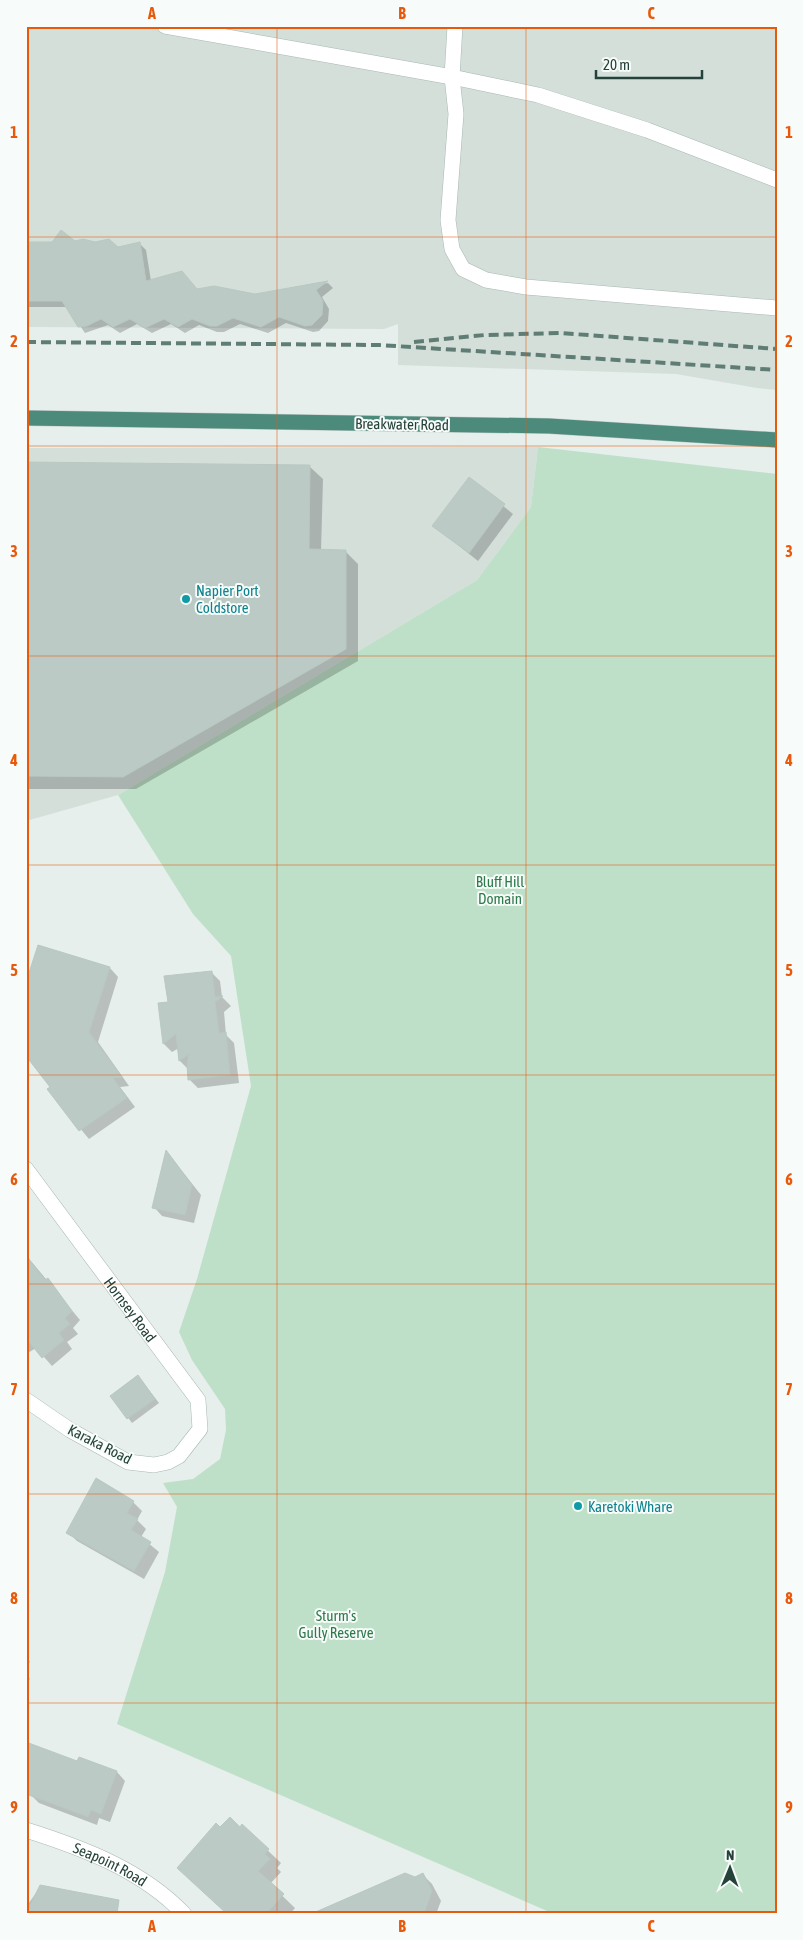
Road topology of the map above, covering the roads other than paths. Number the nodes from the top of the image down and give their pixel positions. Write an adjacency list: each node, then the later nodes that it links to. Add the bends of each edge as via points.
1 (165, 26): 3 (street)
2 (456, 26): 3 (street)
3 (452, 77): 4 (street, via 556,101 647,130); 5 (street, via 456,114 448,220 452,249 464,269 486,280 526,287)
4 (777, 180)
5 (777, 308)
6 (26, 418): 7 (highway, Breakwater Road, via 549,426)
7 (777, 440)
8 (26, 1169): 10 (street, Hornsey Road, via 198,1400 200,1429)
9 (26, 1400): 10 (street, Karaka Road, via 70,1430 128,1462 154,1465)
10 (179, 1456)
11 (26, 1830): 12 (street, Seapoint Road, via 93,1854 135,1874 170,1899)
12 (184, 1914)

